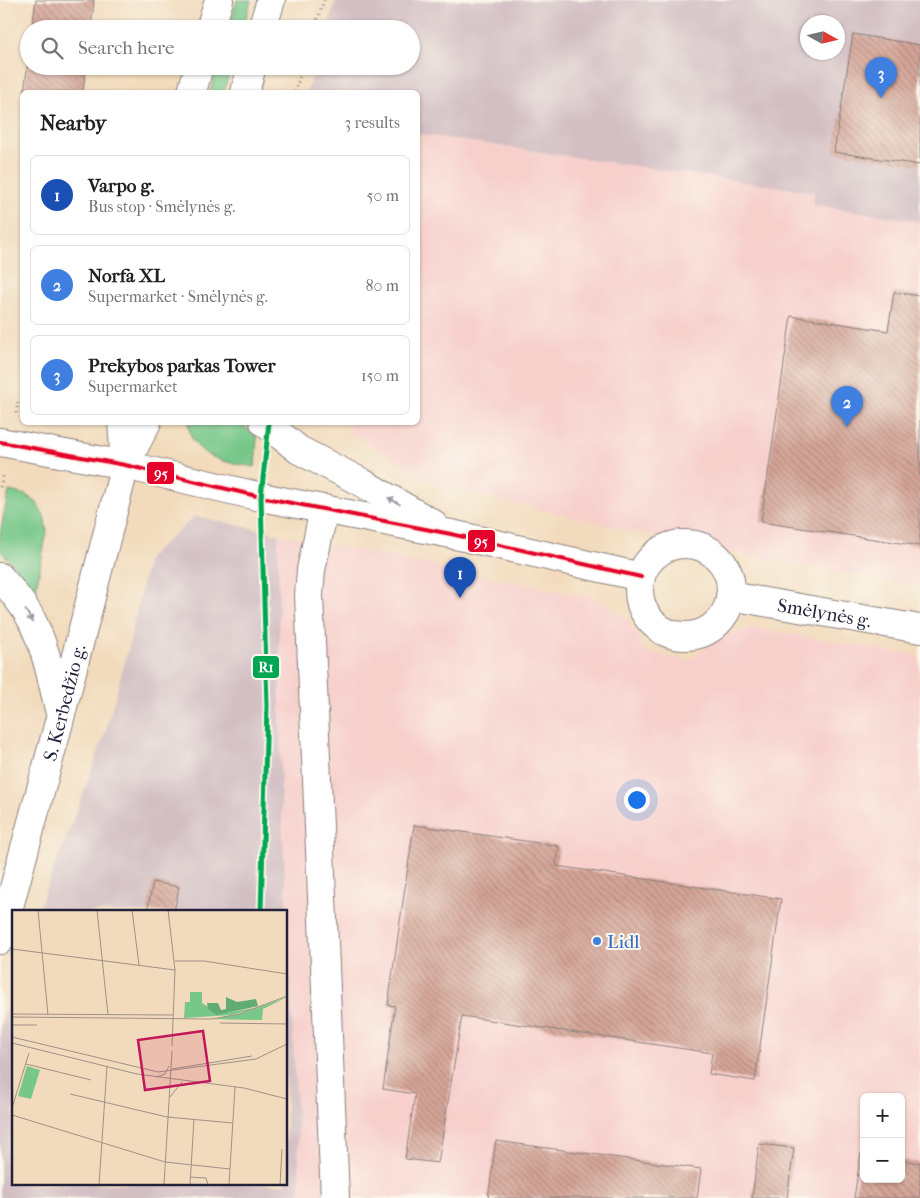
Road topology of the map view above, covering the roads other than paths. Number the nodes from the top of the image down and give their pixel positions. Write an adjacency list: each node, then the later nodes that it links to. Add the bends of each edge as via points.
1 (219, 0): 3 (main road)
2 (271, 0): 4 (main road)
3 (213, 20)
4 (265, 20)
5 (197, 75): 7 (main road)
6 (250, 75): 8 (main road)
7 (193, 90)
8 (246, 90)
9 (122, 425): 13 (main road, S. Kerbedžio g.)
10 (145, 425): 13 (main road, S. Kerbedžio g.)
11 (268, 425): 15 (main road, one-way to 11, via 299,450)
12 (0, 442): 13 (main road)
13 (125, 465): 14 (main road); 20 (main road, S. Kerbedžio g.)
14 (324, 509): 15 (main road); 22 (main road, via 309,595)
15 (451, 534): 17 (main road)
16 (0, 577): 20 (main road, one-way to 20, via 16,595 42,643)
17 (641, 577): 18 (main road, via 654,556 664,549 688,544 706,550 720,561 730,584); 18 (main road, via 641,605 647,617 669,634 696,635 709,630 719,621)
18 (730, 596): 19 (main road, Smėlynės g.)
19 (920, 629)
20 (60, 714): 21 (main road, S. Kerbedžio g.)
21 (0, 940)
22 (335, 1198)

